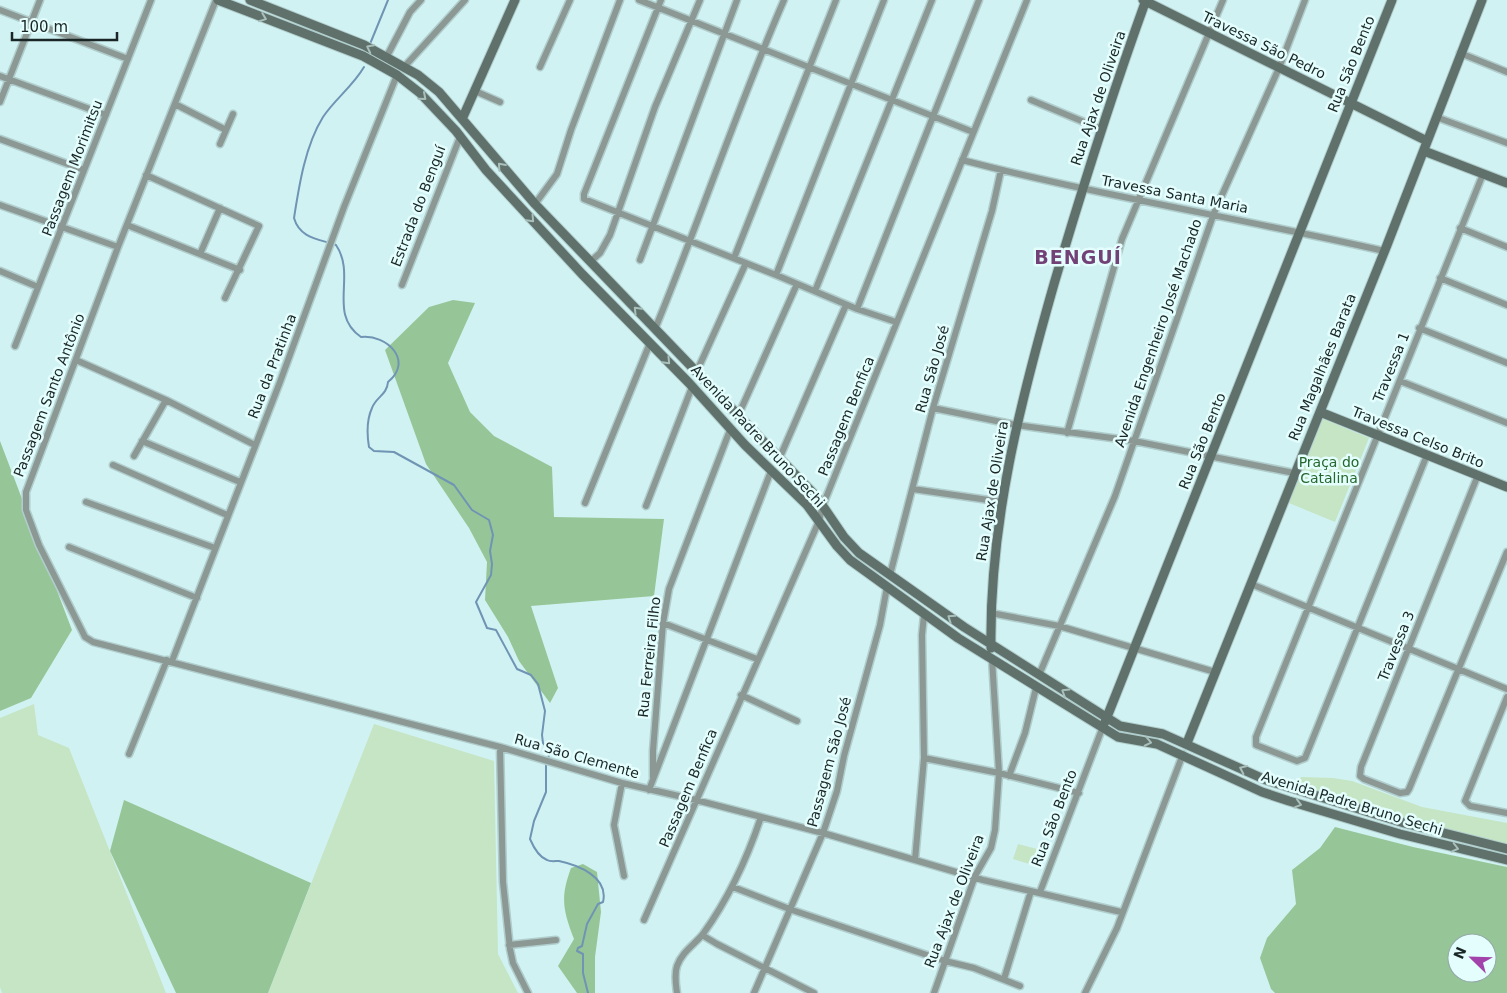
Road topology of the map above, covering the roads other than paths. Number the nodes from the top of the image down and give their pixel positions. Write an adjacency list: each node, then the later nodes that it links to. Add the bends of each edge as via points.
1 (40, 0): 29 (street)
2 (152, 0): 35 (street, Passagem Morimitsu)
3 (217, 0): 42 (main road, Avenida Padre Bruno Sechi, one-way to 42, via 363,56); 51 (street, Passagem Santo Antônio)
4 (250, 0): 25 (main road, Avenida Padre Bruno Sechi)
5 (421, 0): 34 (street, via 410,12)
6 (465, 0): 36 (street)
7 (515, 0): 45 (main road)
8 (570, 0): 37 (street)
9 (620, 0): 74 (street, via 557,174)
10 (639, 0): 26 (street)
11 (661, 0): 26 (street)
12 (700, 0): 28 (street)
13 (736, 0): 30 (street)
14 (784, 0): 32 (street)
15 (836, 0): 38 (street)
16 (884, 0): 44 (street)
17 (932, 0): 47 (street)
18 (979, 0): 55 (street)
19 (1027, 0): 59 (street, Passagem Benfica)
20 (1145, 0): 31 (main road, Travessa São Pedro); 57 (main road, Rua Ajax de Oliveira)
21 (1223, 0): 31 (street)
22 (1305, 0): 39 (street, Avenida Engenheiro José Machado)
23 (1392, 0): 50 (main road, Rua São Bento)
24 (1482, 0): 33 (main road, Rua Magalhães Barata)
25 (268, 3): 34 (main road, Avenida Padre Bruno Sechi, one-way to 25)
26 (658, 8): 28 (street); 77 (street, via 583,198)
27 (0, 10): 29 (street)
28 (691, 21): 30 (street); 77 (street, via 655,107)
29 (31, 22): 35 (street); 43 (street)
30 (723, 33): 32 (street); 80 (street)
31 (1209, 34): 39 (main road, Travessa São Pedro); 73 (street)
32 (763, 49): 38 (street); 84 (street)
33 (1460, 53): 40 (street); 56 (main road, Rua Magalhães Barata)
34 (387, 56): 36 (main road, Avenida Padre Bruno Sechi)
35 (128, 59): 52 (street, Passagem Morimitsu)
36 (405, 66): 54 (main road, Avenida Padre Bruno Sechi, via 439,92)
37 (540, 66)
38 (808, 68): 44 (street); 89 (street)
39 (1279, 68): 50 (main road, Travessa São Pedro); 78 (street, Avenida Engenheiro José Machado)
40 (1507, 72)
41 (0, 76): 43 (street)
42 (396, 77): 60 (main road, Avenida Padre Bruno Sechi, one-way to 60, via 431,103); 126 (street, Rua da Pratinha)
43 (8, 79): 48 (street); 52 (street)
44 (850, 85): 47 (street); 95 (street)
45 (475, 91): 49 (street); 54 (main road)
46 (1031, 100): 57 (street)
47 (890, 101): 55 (street); 100 (street)
48 (0, 102)
49 (500, 102)
50 (1351, 102): 62 (main road, Travessa São Pedro); 83 (main road, Rua São Bento)
51 (175, 104): 58 (street); 70 (street, Passagem Santo Antônio)
52 (106, 114): 67 (street, Passagem Morimitsu)
53 (233, 114): 58 (street)
54 (463, 117): 74 (main road, Avenida Padre Bruno Sechi, one-way to 54, via 491,155)
55 (931, 117): 59 (street); 104 (street)
56 (1436, 117): 62 (main road, Rua Magalhães Barata); 63 (street)
57 (1101, 128): 72 (main road, Rua Ajax de Oliveira)
58 (226, 130): 64 (street)
59 (973, 132): 66 (street, Passagem Benfica)
60 (460, 137): 98 (street, Estrada do Benguí); 108 (main road, Avenida Padre Bruno Sechi, one-way to 108, via 518,205)
61 (0, 139): 67 (street)
62 (1427, 141): 65 (main road, Rua Magalhães Barata)
63 (1507, 143)
64 (220, 144)
65 (1424, 151): 69 (main road); 87 (main road, Rua Magalhães Barata)
66 (962, 160): 68 (street, Travessa Santa Maria); 105 (street, Passagem Benfica)
67 (84, 170): 81 (street, Passagem Morimitsu)
68 (1001, 170): 72 (street, Travessa Santa Maria); 116 (street, Rua São José)
69 (1483, 174): 71 (main road); 82 (street, Travessa 1)
70 (146, 175): 76 (street); 79 (street, Passagem Santo Antônio)
71 (1507, 183)
72 (1082, 188): 73 (street, Travessa Santa Maria); 120 (main road, Rua Ajax de Oliveira)
73 (1139, 199): 78 (street, Travessa Santa Maria); 122 (street, via 1122,239)
74 (535, 204): 91 (main road, Avenida Padre Bruno Sechi)
75 (0, 205): 81 (street)
76 (220, 208): 88 (street); 93 (street, via 259,228)
77 (618, 212): 80 (street); 91 (street, via 600,253)
78 (1214, 213): 83 (street, Travessa Santa Maria); 125 (street, Avenida Engenheiro José Machado)
79 (127, 225): 86 (street, Passagem Santo Antônio); 88 (street)
80 (652, 226): 84 (street); 90 (street)
81 (62, 228): 86 (street); 99 (street, Passagem Morimitsu)
82 (1460, 228): 85 (street); 96 (street, Travessa 1)
83 (1300, 232): 87 (street, Travessa Santa Maria); 129 (main road, Rua São Bento)
84 (692, 241): 89 (street); 107 (street)
85 (1507, 246)
86 (118, 248): 110 (street, Passagem Santo Antônio)
87 (1384, 251): 117 (main road, Rua Magalhães Barata)
88 (200, 254): 93 (street)
89 (734, 258): 92 (street)
90 (640, 260)
91 (590, 262): 107 (main road, Avenida Padre Bruno Sechi, one-way to 91)
92 (746, 263): 95 (street); 112 (street)
93 (240, 270): 101 (street)
94 (0, 271): 99 (street)
95 (776, 275): 97 (street)
96 (1440, 278): 103 (street); 106 (street, Travessa 1)
97 (798, 284): 100 (street); 118 (street)
98 (402, 285)
99 (38, 287): 109 (street, Passagem Morimitsu)
100 (815, 291): 102 (street)
101 (225, 298)
102 (846, 305): 104 (street); 130 (street)
103 (1507, 305)
104 (857, 309): 105 (street)
105 (896, 322): 141 (street, Passagem Benfica)
106 (1419, 328): 111 (street); 113 (street, Travessa 1)
107 (655, 329): 112 (main road, Avenida Padre Bruno Sechi)
108 (650, 343): 114 (main road, Avenida Padre Bruno Sechi, one-way to 114); 140 (street)
109 (15, 346)
110 (76, 360): 115 (street); 164 (street, Passagem Santo Antônio, via 29,484 26,510 39,545 85,636 92,642)
111 (1507, 363)
112 (697, 371): 118 (main road, Avenida Padre Bruno Sechi)
113 (1400, 381): 119 (street); 123 (street, Travessa 1)
114 (692, 387): 121 (main road, Avenida Padre Bruno Sechi); 142 (street)
115 (166, 400): 124 (street); 126 (street)
116 (934, 408): 120 (street); 137 (street, Rua São José)
117 (1320, 412): 123 (main road, Travessa Celso Brito); 133 (main road, Rua Magalhães Barata)
118 (738, 416): 130 (main road, Avenida Padre Bruno Sechi)
119 (1507, 423)
120 (1016, 425): 122 (street); 139 (main road, Rua Ajax de Oliveira)
121 (730, 430): 132 (main road, Avenida Padre Bruno Sechi); 155 (street, Rua Ferreira Filho, via 669,589)
122 (1066, 433): 125 (street)
123 (1377, 435): 127 (main road, Travessa Celso Brito); 152 (street, Travessa 1)
124 (142, 441): 128 (street); 135 (street)
125 (1134, 441): 129 (street); 156 (street, Avenida Engenheiro José Machado, via 1115,496)
126 (255, 445): 135 (street, Rua da Pratinha)
127 (1427, 455): 134 (main road, Travessa Celso Brito); 157 (street)
128 (134, 456)
129 (1211, 456): 133 (street); 161 (main road, Rua São Bento)
130 (780, 457): 141 (main road, Avenida Padre Bruno Sechi)
131 (113, 465): 143 (street)
132 (771, 471): 144 (main road, Avenida Padre Bruno Sechi); 158 (street)
133 (1294, 473): 149 (main road, Rua Magalhães Barata)
134 (1478, 475): 136 (main road, Travessa Celso Brito); 160 (street, Travessa 3)
135 (240, 482): 143 (street, Rua da Pratinha)
136 (1507, 487)
137 (913, 489): 139 (street); 148 (street, Rua São José)
138 (86, 502): 146 (street)
139 (1002, 502): 153 (main road, Rua Ajax de Oliveira, via 992,577)
140 (585, 503)
141 (823, 505): 144 (street, Passagem Benfica); 148 (main road, Avenida Padre Bruno Sechi, via 859,553)
142 (646, 506)
143 (227, 515): 146 (street, Rua da Pratinha)
144 (819, 521): 150 (main road, Avenida Padre Bruno Sechi, via 850,560); 162 (street, Passagem Benfica)
145 (69, 547): 151 (street)
146 (215, 548): 151 (street, Rua da Pratinha)
147 (1507, 552): 165 (street)
148 (890, 575): 159 (main road, Avenida Padre Bruno Sechi, one-way to 148)
149 (1251, 584): 152 (street); 166 (main road, Rua Magalhães Barata)
150 (887, 587): 154 (main road, Avenida Padre Bruno Sechi); 189 (street, Passagem São José, via 837,791)
151 (197, 598): 164 (street, Rua da Pratinha)
152 (1307, 608): 157 (street); 157 (street, Travessa 1, via 1254,741 1260,747 1297,761 1305,758)
153 (991, 613): 156 (street); 159 (main road, Rua Ajax de Oliveira)
154 (924, 615): 163 (main road, Avenida Padre Bruno Sechi); 179 (street)
155 (663, 623): 158 (street); 182 (street, Rua Ferreira Filho)
156 (1059, 626): 161 (street); 167 (street, Avenida Engenheiro José Machado)
157 (1359, 629): 160 (street)
158 (706, 640): 162 (street); 182 (street)
159 (991, 645): 163 (main road, Rua Ajax de Oliveira); 167 (main road, Avenida Padre Bruno Sechi)
160 (1409, 648): 165 (street); 165 (street, Travessa 3, via 1360,772 1364,778 1400,793 1410,789)
161 (1135, 650): 166 (street); 172 (main road, Rua São Bento)
162 (757, 659): 170 (street, Passagem Benfica)
163 (992, 659): 168 (main road, Avenida Padre Bruno Sechi); 180 (street, Rua Ajax de Oliveira)
164 (169, 661): 176 (street, Rua São Clemente); 177 (street, Rua da Pratinha)
165 (1460, 670): 169 (street)
166 (1215, 672): 175 (main road, Rua Magalhães Barata)
167 (1039, 676): 172 (main road, Avenida Padre Bruno Sechi, one-way to 167)
168 (1036, 688): 174 (main road, Avenida Padre Bruno Sechi); 181 (street, via 1025,733)
169 (1507, 689)
170 (741, 695): 173 (street); 186 (street, Passagem Benfica)
171 (1507, 697): 187 (street, via 1466,798 1467,805)
172 (1107, 718): 174 (main road, Rua São Bento); 175 (main road, Avenida Padre Bruno Sechi, via 1120,726 1151,730)
173 (797, 721)
174 (1102, 729): 178 (main road, Avenida Padre Bruno Sechi, one-way to 178, via 1118,737 1157,744); 185 (street, Rua São Bento)
175 (1187, 743): 190 (main road, Avenida Padre Bruno Sechi, one-way to 175, via 1404,823 1266,780)
176 (500, 747): 183 (street, Rua São Clemente); 203 (street, via 503,882)
177 (129, 754)
178 (1182, 754): 192 (main road, Avenida Padre Bruno Sechi, one-way to 192, via 1282,799 1400,834); 199 (street)
179 (924, 758): 180 (street); 191 (street)
180 (999, 772): 181 (street); 194 (street, Rua Ajax de Oliveira, via 997,817 991,848)
181 (1009, 776): 185 (street)
182 (653, 777): 184 (street)
183 (622, 783): 184 (street, Rua São Clemente); 193 (street, via 614,825)
184 (649, 790): 186 (street, Rua São Clemente)
185 (1078, 793): 197 (street, Rua São Bento)
186 (696, 800): 188 (street, Rua São Clemente); 200 (street, Passagem Benfica)
187 (1507, 813)
188 (761, 817): 189 (street, Rua São Clemente); 195 (street)
189 (823, 833): 191 (street, Rua São Clemente); 198 (street, Passagem São José)
190 (1507, 849)
191 (914, 860): 194 (street, Rua São Clemente)
192 (1507, 860)
193 (624, 876)
194 (975, 876): 196 (street, Rua São Clemente); 204 (street, Rua Ajax de Oliveira)
195 (733, 886): 198 (street); 201 (street)
196 (1032, 891): 197 (street, Rua São Clemente); 206 (street)
197 (1040, 892): 199 (street, Rua São Clemente)
198 (792, 910): 204 (street); 205 (street, Passagem São José)
199 (1121, 912): 213 (street, via 1117,928)
200 (644, 920)
201 (702, 935): 205 (street); 209 (street, via 677,966)
202 (556, 940): 203 (street)
203 (509, 945): 208 (street, via 513,962)
204 (945, 961): 206 (street); 212 (street, Rua Ajax de Oliveira)
205 (766, 968): 210 (street, Passagem São José); 211 (street)
206 (1004, 979): 207 (street)
207 (1020, 986)
208 (528, 993)
209 (677, 993)
210 (754, 993)
211 (814, 993)
212 (934, 993)
213 (1085, 993)

